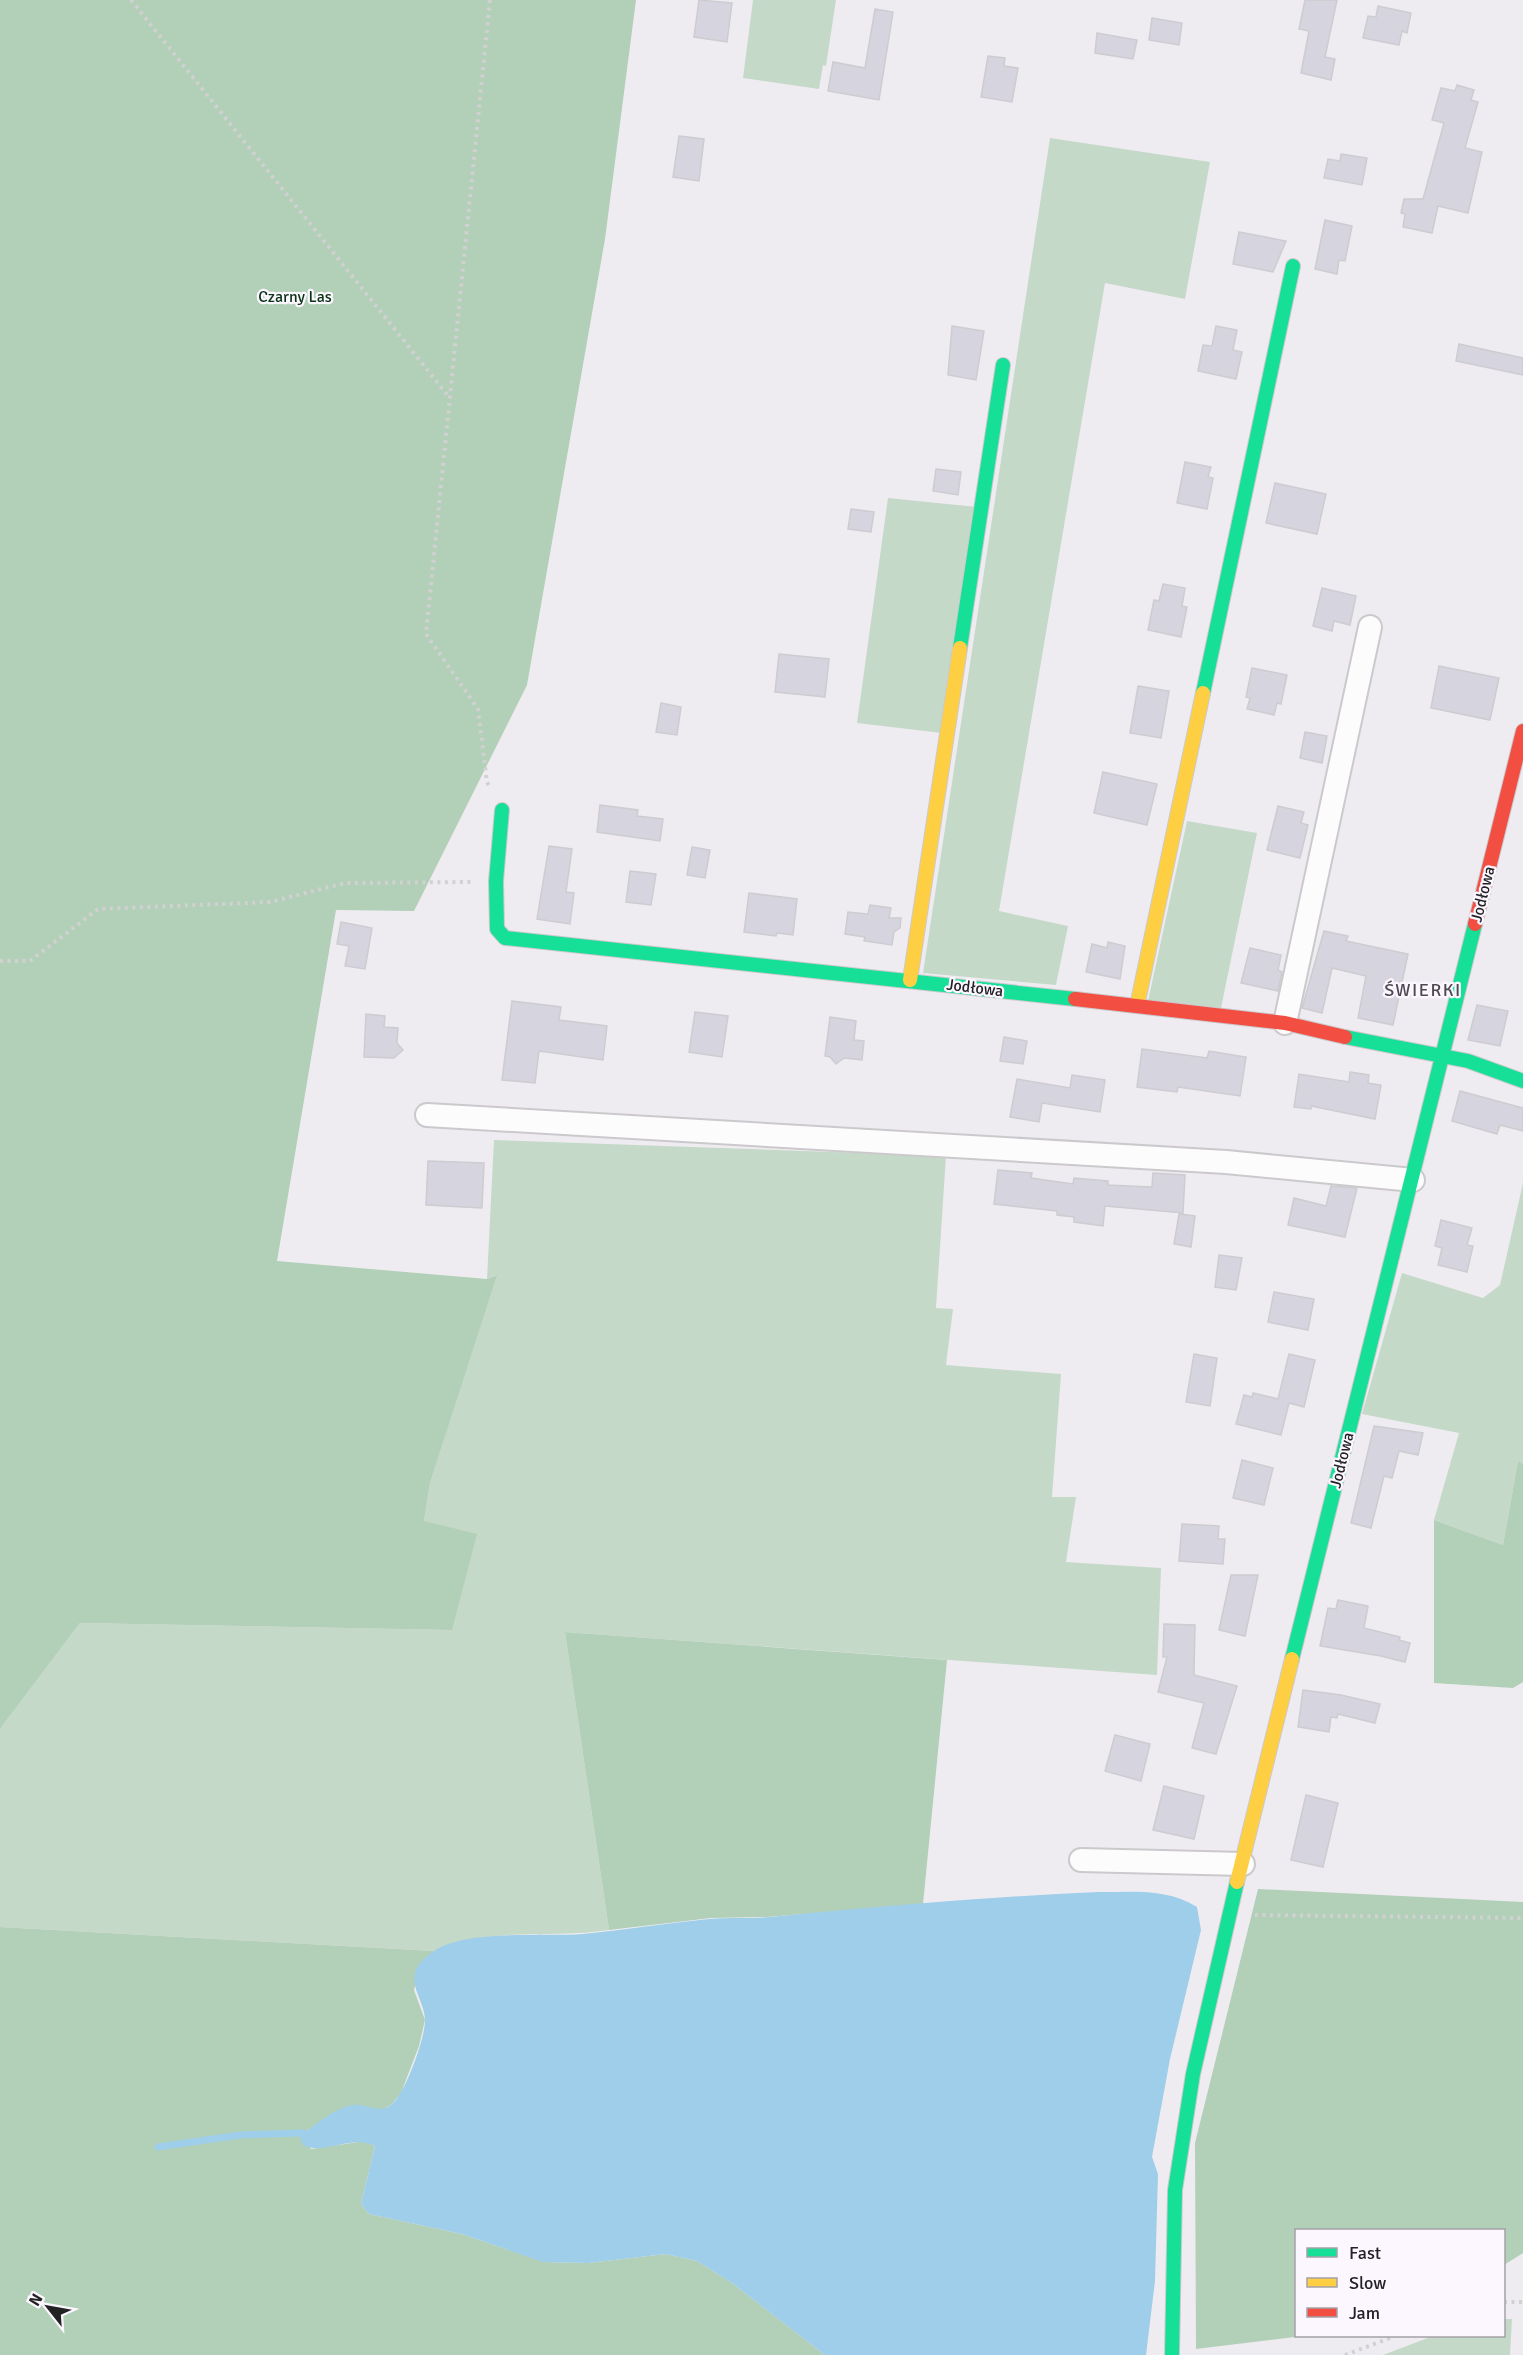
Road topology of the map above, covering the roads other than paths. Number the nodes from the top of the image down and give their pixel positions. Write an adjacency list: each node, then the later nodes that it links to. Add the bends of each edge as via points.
1 (1293, 266): 7 (street)
2 (1003, 365): 6 (street)
3 (1370, 627): 8 (street)
4 (1523, 731): 9 (street, Jodłowa)
5 (502, 810): 6 (street, Jodłowa, via 496,881 497,929 505,939)
6 (910, 980): 7 (street, Jodłowa)
7 (1137, 1006): 8 (street, Jodłowa)
8 (1285, 1023): 9 (street, Jodłowa)
9 (1443, 1057): 10 (street, Jodłowa, via 1468,1061); 12 (street, Jodłowa)
10 (1523, 1082)
11 (427, 1115): 12 (street, via 1226,1162)
12 (1413, 1180): 14 (street, Jodłowa)
13 (1081, 1860): 14 (street)
14 (1242, 1864): 15 (street, Jodłowa, via 1227,1914 1193,2074 1175,2190)
15 (1172, 2355)

